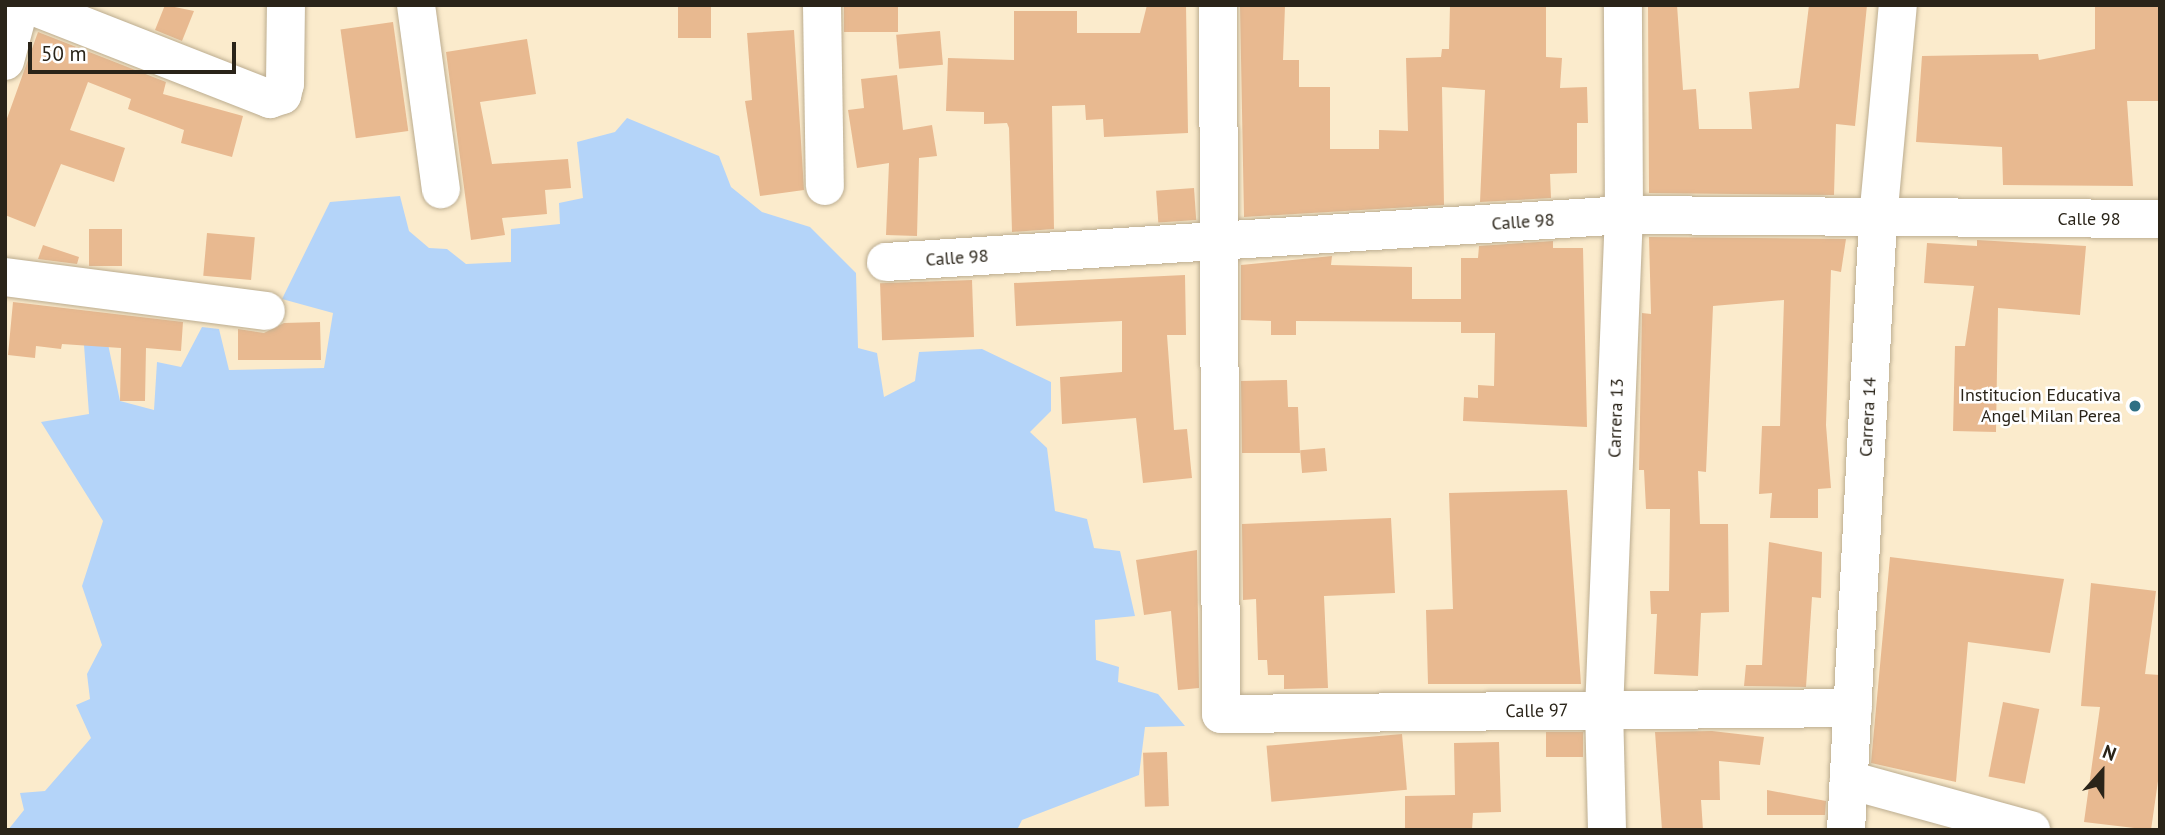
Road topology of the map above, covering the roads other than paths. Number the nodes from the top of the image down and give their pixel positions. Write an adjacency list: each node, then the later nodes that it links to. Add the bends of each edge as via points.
1 (20, 5): 9 (street)
2 (30, 5): 3 (street, via 270,99 282,95 285,84)
3 (286, 5)
4 (416, 5): 11 (street)
5 (822, 5): 10 (street)
6 (1219, 5): 15 (street)
7 (1623, 5): 12 (street, Carrera 13)
8 (1898, 5): 13 (street, Carrera 14)
9 (5, 61)
10 (825, 186)
11 (441, 189)
12 (1625, 215): 13 (street, Calle 98); 15 (street, Calle 98); 20 (street, Carrera 13)
13 (1878, 219): 14 (street, Calle 98); 19 (street, Carrera 14)
14 (2160, 219)
15 (1220, 241): 16 (street, Calle 98); 20 (street, Calle 97, via 1221,714)
16 (886, 262)
17 (5, 277): 18 (street)
18 (266, 311)
19 (1853, 708): 20 (street, Calle 97); 21 (street, Carrera 14)
20 (1604, 710): 22 (street, Carrera 13)
21 (1849, 780): 23 (street, Carrera 14); 24 (street)
22 (1607, 830)
23 (1846, 830)
24 (2031, 830)

